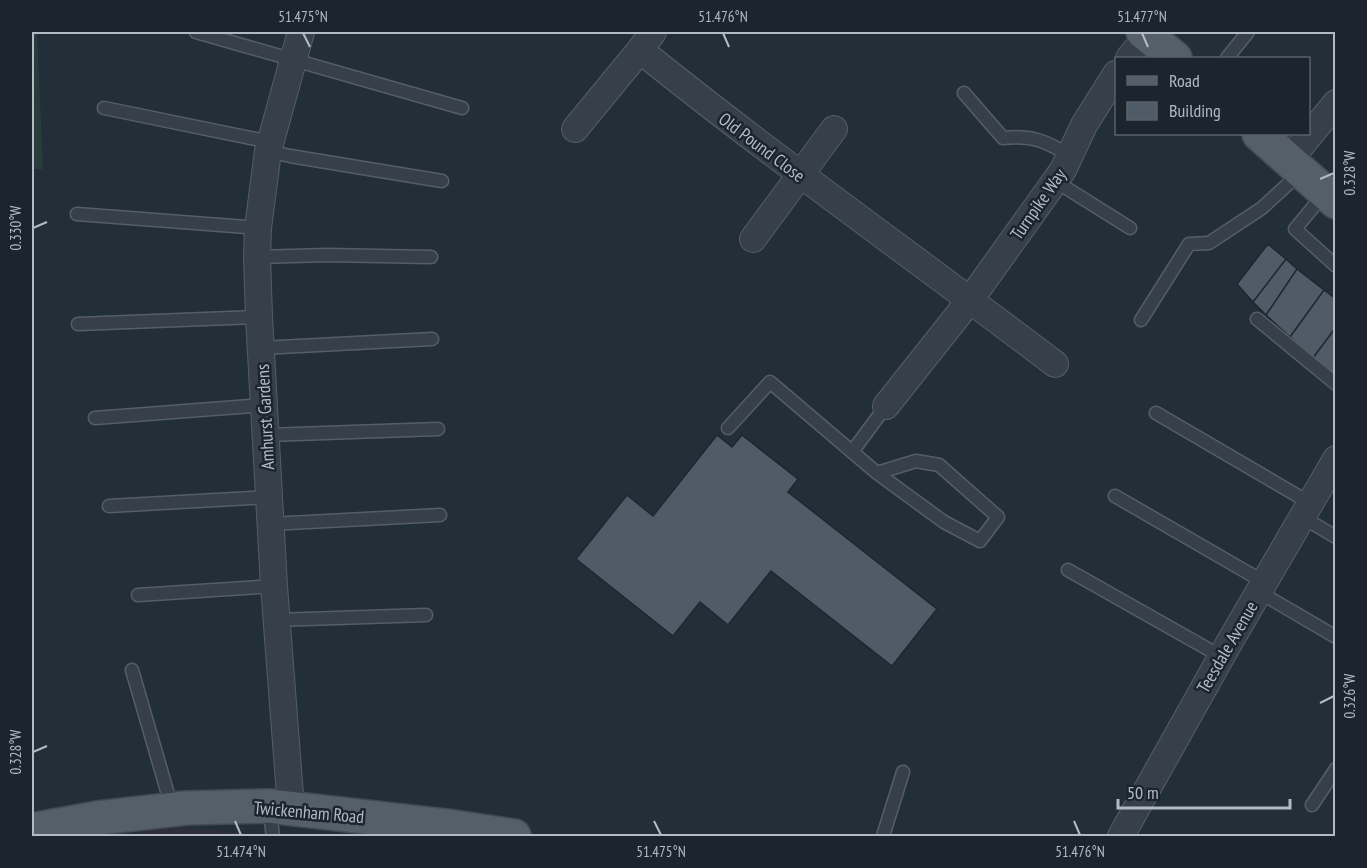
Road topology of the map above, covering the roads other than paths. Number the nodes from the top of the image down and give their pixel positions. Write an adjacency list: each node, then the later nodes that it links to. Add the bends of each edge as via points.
1 (196, 32): 8 (lane)
2 (301, 32): 8 (street, Amhurst Gardens)
3 (1248, 32): 7 (lane)
4 (646, 41): 14 (street, Old Pound Close); 20 (street, Old Pound Close)
5 (1140, 42): 6 (main road)
6 (1173, 57)
7 (1228, 57)
8 (293, 59): 13 (lane); 17 (street, Amhurst Gardens)
9 (1115, 76): 18 (street, Turnpike Way)
10 (964, 93): 18 (lane, via 1003,138 1043,140)
11 (1335, 102): 19 (street)
12 (104, 108): 17 (lane)
13 (462, 108)
14 (574, 129)
15 (834, 129): 20 (street)
16 (1260, 135): 19 (main road)
17 (269, 146): 21 (lane, via 290,156); 25 (street, Amhurst Gardens)
18 (1070, 155): 22 (street, Turnpike Way)
19 (1296, 165): 23 (main road); 33 (lane, via 1262,208 1209,243 1189,244)
20 (800, 176): 27 (street); 31 (street, Old Pound Close)
21 (442, 181)
22 (1055, 181): 26 (lane); 31 (street, Turnpike Way)
23 (1330, 197): 30 (lane, via 1295,229)
24 (77, 214): 25 (lane)
25 (258, 228): 28 (street, Amhurst Gardens)
26 (1130, 228)
27 (753, 239)
28 (257, 257): 29 (lane); 32 (street, Amhurst Gardens)
29 (431, 257)
30 (1335, 266)
31 (970, 300): 38 (street); 41 (street, Turnpike Way)
32 (259, 317): 35 (lane); 37 (street, Amhurst Gardens)
33 (1140, 320)
34 (1257, 320): 39 (lane)
35 (78, 324)
36 (432, 339): 37 (lane)
37 (261, 348): 40 (street, Amhurst Gardens)
38 (1055, 364)
39 (1335, 384)
40 (264, 405): 43 (lane); 46 (street, Amhurst Gardens)
41 (886, 406): 47 (lane)
42 (1156, 413): 53 (lane)
43 (95, 418)
44 (728, 428): 47 (lane, via 770,382)
45 (438, 429): 46 (lane)
46 (267, 435): 51 (street, Amhurst Gardens)
47 (852, 452): 49 (lane)
48 (1335, 459): 53 (street, Teesdale Avenue)
49 (877, 473): 49 (lane, via 916,461 939,465 998,517 980,541 944,522)
50 (1115, 496): 59 (lane)
51 (269, 497): 52 (lane); 55 (street, Amhurst Gardens)
52 (109, 506)
53 (1306, 510): 56 (lane); 59 (street, Teesdale Avenue)
54 (440, 515): 55 (lane)
55 (270, 524): 58 (street, Amhurst Gardens)
56 (1335, 537)
57 (1068, 570): 64 (lane)
58 (274, 586): 60 (lane); 62 (street, Amhurst Gardens)
59 (1262, 587): 63 (lane); 64 (street, Teesdale Avenue)
60 (138, 595)
61 (426, 615): 62 (lane)
62 (276, 620): 70 (street, Amhurst Gardens)
63 (1335, 638)
64 (1222, 657): 74 (street, Teesdale Avenue)
65 (132, 669): 69 (lane)
66 (1335, 769): 68 (lane)
67 (903, 772): 73 (lane)
68 (1312, 805)
69 (172, 810): 70 (main road, Twickenham Road); 71 (main road, Twickenham Road)
70 (278, 817): 72 (main road, Twickenham Road, via 454,826)
71 (32, 830)
72 (514, 837)
73 (884, 837)
74 (1121, 837)

